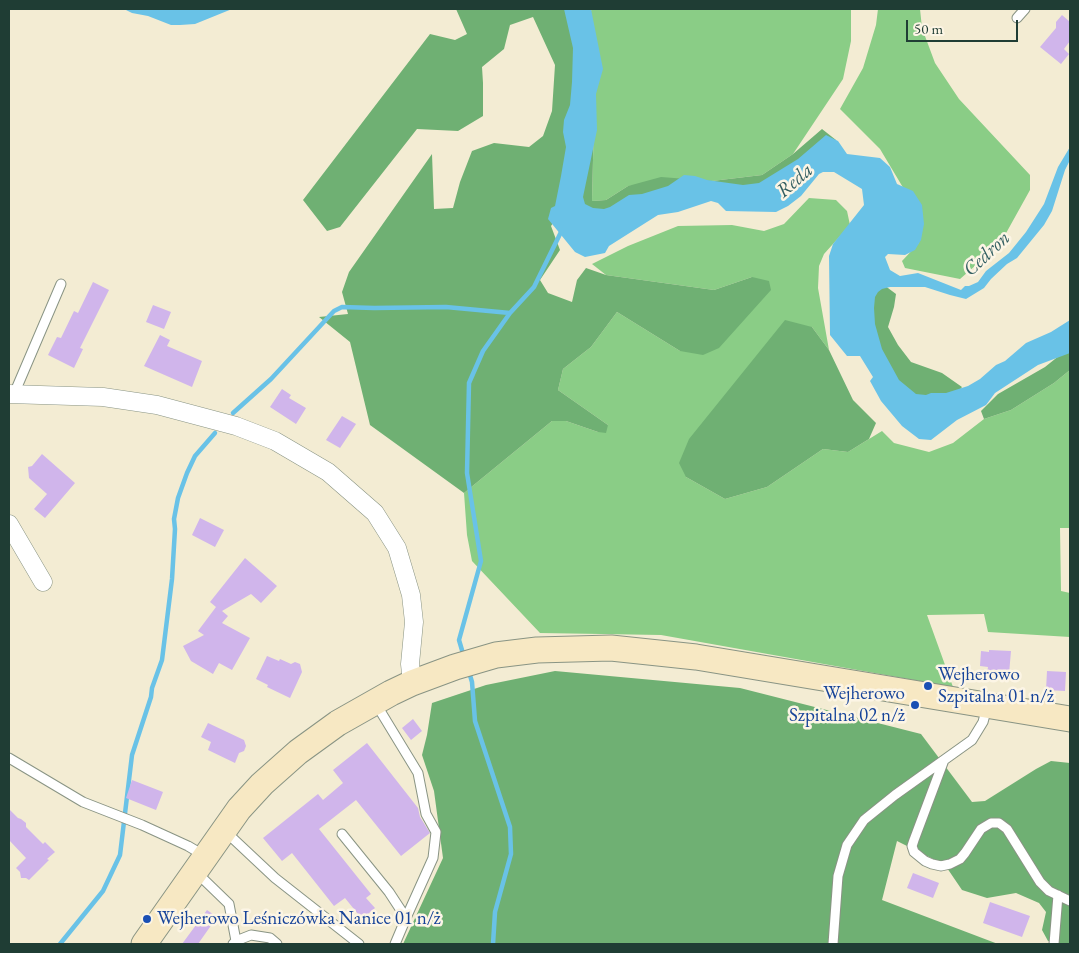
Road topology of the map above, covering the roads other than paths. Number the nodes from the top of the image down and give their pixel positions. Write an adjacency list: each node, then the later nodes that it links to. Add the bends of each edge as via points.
1 (1025, 9): 2 (lane)
2 (1017, 18)
3 (61, 284): 4 (lane)
4 (11, 394): 7 (street, via 103,397 157,405 236,426 276,441 328,472 375,513 397,548 411,595 414,622 410,664)
5 (9, 524): 6 (street)
6 (43, 582)
7 (412, 683): 8 (street); 9 (street, via 496,655 610,648 696,657)
8 (375, 701): 13 (street, via 298,752 262,784); 18 (lane, via 418,773 426,814 436,832 433,858)
9 (988, 705): 10 (street); 12 (lane, via 972,740)
10 (1070, 718)
11 (9, 758): 15 (lane, via 83,802 188,846)
12 (944, 760): 16 (lane, via 912,846 914,852 932,864 950,864 960,859 981,829 999,823 1007,829 1040,882); 24 (lane, via 864,820 847,845 838,876)
13 (224, 830): 15 (street); 22 (lane, via 275,878)
14 (342, 834): 18 (lane)
15 (200, 864): 19 (lane, via 229,904); 20 (street)
16 (1058, 895): 17 (lane); 25 (lane)
17 (1070, 901)
18 (406, 918): 23 (lane)
19 (234, 943): 21 (lane, via 251,935 270,938)
20 (144, 944)
21 (277, 944)
22 (359, 944)
23 (395, 944)
24 (832, 944)
25 (1054, 944)

